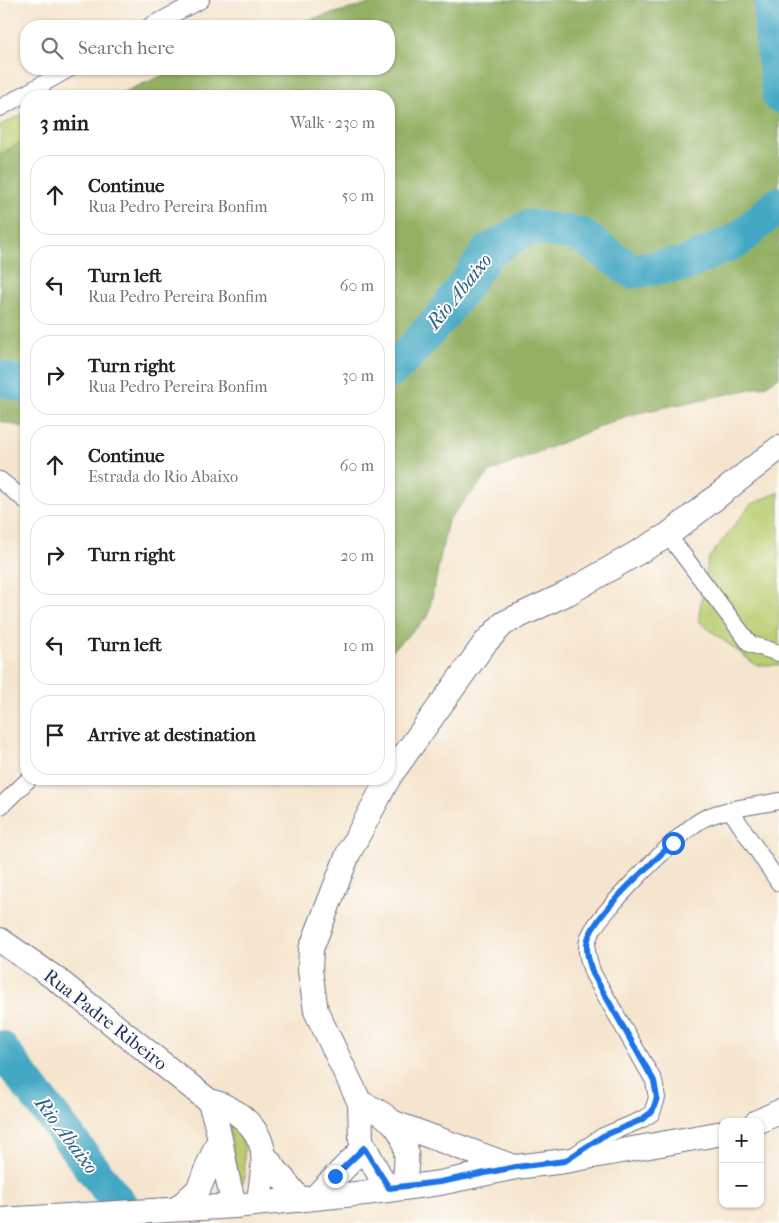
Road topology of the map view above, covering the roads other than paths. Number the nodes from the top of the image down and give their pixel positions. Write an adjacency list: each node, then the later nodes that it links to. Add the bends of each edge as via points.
1 (201, 0): 2 (street)
2 (162, 20)
3 (58, 75): 4 (street)
4 (32, 90)
5 (20, 97): 6 (street)
6 (0, 108)
7 (779, 448): 10 (main road)
8 (0, 480): 9 (street)
9 (20, 496)
10 (668, 535): 11 (street, via 750,644); 12 (main road, via 568,593 504,623 485,642)
11 (779, 653)
12 (395, 764)
13 (23, 785): 16 (street)
14 (383, 785): 21 (main road, via 348,854 312,949 310,970 316,1011)
15 (779, 801): 17 (street)
16 (1, 806)
17 (731, 811): 18 (street); 29 (street, via 704,818 673,843 629,886 589,937 586,955 593,974 654,1081 657,1098 652,1112 641,1120 603,1136)
18 (779, 883)
19 (0, 940): 20 (main road, Rua Padre Ribeiro, via 59,981)
20 (209, 1101): 26 (main road); 28 (main road, Rua Padre Ribeiro, via 225,1105 241,1116 260,1140)
21 (360, 1103): 24 (main road, via 381,1112); 27 (main road)
22 (779, 1112): 23 (main road)
23 (764, 1119)
24 (394, 1123): 30 (main road); 31 (main road, via 406,1146 407,1164)
25 (719, 1135): 29 (main road)
26 (220, 1138): 34 (main road); 35 (main road, via 198,1190)
27 (364, 1148): 31 (main road); 32 (main road)
28 (263, 1154): 32 (main road); 33 (main road, Rua Padre Ribeiro)
29 (565, 1161): 30 (main road)
30 (516, 1167): 31 (main road)
31 (396, 1188): 32 (main road)
32 (307, 1199): 33 (main road)
33 (259, 1204): 34 (main road)
34 (235, 1206): 35 (main road)
35 (177, 1210): 36 (main road)
36 (0, 1220)

